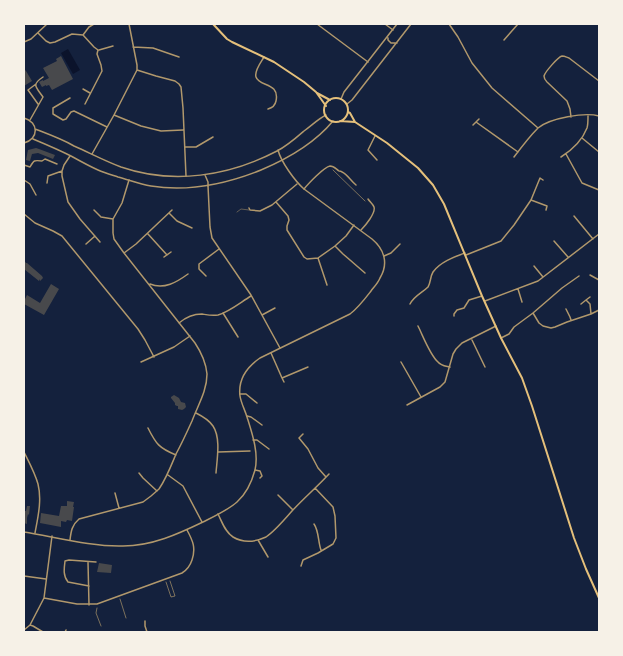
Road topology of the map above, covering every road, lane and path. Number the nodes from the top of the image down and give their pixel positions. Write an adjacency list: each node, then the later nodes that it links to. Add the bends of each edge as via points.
1 (47, 24): 12 (street)
2 (94, 24): 13 (street)
3 (129, 24): 19 (street)
4 (213, 24): 22 (main road, via 227,39)
5 (318, 24): 23 (street)
6 (385, 24): 11 (street)
7 (397, 24): 11 (street)
8 (411, 24): 17 (street)
9 (449, 24): 55 (street, via 472,63 492,88)
10 (518, 24): 15 (street)
11 (393, 30): 14 (street)
12 (38, 33): 13 (street, via 50,43 72,34); 16 (street)
13 (84, 35): 20 (street)
14 (388, 37): 17 (street, via 391,43); 23 (street)
15 (504, 40)
16 (24, 42)
17 (397, 43): 36 (street)
18 (113, 46): 20 (street)
19 (133, 47): 21 (street, via 153,48); 24 (street)
20 (98, 50): 30 (street, via 102,71)
21 (178, 57)
22 (264, 57): 29 (main road); 38 (street, via 256,78 271,86 276,94 275,104)
23 (368, 62): 32 (street)
24 (137, 70): 40 (street); 56 (street, via 179,84 182,92)
25 (43, 77): 27 (street)
26 (599, 81): 43 (street, via 565,56 558,58 546,72 545,79 566,101)
27 (36, 84): 34 (street, via 43,97); 34 (street, via 28,90)
28 (83, 89): 30 (street)
29 (316, 92): 33 (main road); 37 (main road)
30 (90, 93): 35 (street)
31 (70, 98): 53 (street, via 53,108 53,114 63,120 74,111)
32 (341, 99): 33 (main road); 36 (main road)
33 (330, 100): 37 (main road)
34 (38, 104): 47 (street)
35 (85, 104)
36 (347, 104): 39 (main road)
37 (326, 106): 41 (main road)
38 (268, 109)
39 (348, 112): 49 (main road); 50 (main road)
40 (114, 114): 53 (street); 56 (street, via 141,126 161,131)
41 (326, 115): 48 (main road); 63 (street)
42 (588, 115): 43 (street); 44 (street); 60 (street, via 587,127)
43 (571, 116): 55 (street, via 553,120)
44 (599, 116)
45 (24, 118): 47 (street)
46 (478, 118): 51 (street)
47 (30, 120): 54 (street)
48 (332, 121): 49 (main road); 71 (street, via 317,137)
49 (340, 121): 50 (main road)
50 (355, 122): 57 (main road)
51 (476, 122): 52 (street); 64 (street)
52 (473, 125)
53 (107, 127): 66 (street)
54 (35, 128): 59 (street); 66 (street)
55 (538, 128): 64 (street)
56 (183, 130): 62 (street)
57 (375, 136): 72 (street, via 368,150); 117 (main road, via 412,163 433,185 449,213)
58 (213, 137): 62 (street, via 196,147)
59 (32, 138): 61 (street); 68 (street)
60 (582, 138): 65 (street); 67 (street)
61 (24, 143)
62 (184, 147): 78 (street)
63 (278, 150): 71 (street); 77 (street, via 246,165)
64 (518, 152): 70 (street)
65 (599, 152)
66 (92, 154): 78 (street, via 135,171 166,177)
67 (566, 154): 69 (street); 87 (street, via 582,183)
68 (70, 156): 76 (street); 80 (street, via 99,170)
69 (561, 157)
70 (514, 158)
71 (282, 160): 83 (street); 85 (street, via 236,179)
72 (377, 160)
73 (57, 164): 74 (street, via 45,159 33,162 30,167)
74 (24, 165)
75 (330, 166): 84 (street, via 342,172); 86 (street); 89 (path, via 365,201)
76 (62, 171): 82 (street, via 48,176); 107 (street, via 68,202)
77 (205, 175): 78 (street); 85 (street)
78 (186, 176)
79 (24, 180): 88 (street, via 30,184)
80 (129, 180): 85 (street, via 158,187); 101 (street, via 122,203)
81 (543, 180): 90 (street, via 540,178)
82 (47, 183)
83 (298, 184): 86 (street); 91 (street)
84 (356, 185)
85 (208, 186): 114 (street, via 211,234)
86 (304, 189): 102 (street)
87 (599, 190)
88 (36, 195)
89 (368, 199): 104 (street, via 375,210)
90 (531, 200): 95 (street, via 547,206); 117 (street, via 501,241)
91 (276, 202): 92 (street, via 260,211); 121 (street, via 288,216 287,230 304,257)
92 (250, 209): 96 (lane, via 241,209); 98 (street)
93 (94, 210): 101 (street, via 101,216)
94 (172, 210): 97 (street)
95 (546, 210)
96 (237, 212)
97 (168, 213): 103 (street, via 177,221); 105 (street)
98 (249, 213)
99 (24, 214): 160 (street, via 35,223 62,236 138,329)
100 (574, 216): 108 (street)
101 (113, 219): 116 (street, via 114,239)
102 (354, 226): 104 (street); 113 (street)
103 (192, 228)
104 (361, 230): 119 (street, via 378,244)
105 (148, 233): 116 (street); 118 (street)
106 (599, 234): 108 (street)
107 (95, 236): 110 (street); 111 (street)
108 (593, 239): 122 (street)
109 (554, 241): 122 (street)
110 (100, 242)
111 (86, 244)
112 (400, 244): 119 (street)
113 (335, 246): 121 (street); 124 (street)
114 (219, 249): 127 (street, via 199,264 199,269); 134 (street)
115 (170, 252): 118 (street)
116 (124, 253): 131 (street)
117 (466, 254): 135 (main road); 140 (street, via 439,266 432,274 430,285 414,297)
118 (167, 255): 120 (street)
119 (384, 256): 158 (street, via 384,269 380,278 357,308 350,314)
120 (164, 257)
121 (318, 258): 132 (street)
122 (568, 258): 129 (street)
123 (534, 266): 129 (street)
124 (365, 273)
125 (188, 274): 131 (street, via 163,286)
126 (590, 275): 130 (street)
127 (206, 276)
128 (579, 276): 146 (street)
129 (543, 277): 133 (street)
130 (599, 280)
131 (148, 284): 151 (street)
132 (327, 285)
133 (518, 289): 138 (street); 139 (street)
134 (251, 295): 145 (street); 148 (street)
135 (482, 296): 138 (main road); 149 (street, via 469,300)
136 (590, 297): 137 (street)
137 (586, 300): 141 (street); 147 (street, via 590,304)
138 (485, 301): 153 (main road)
139 (522, 302)
140 (410, 304)
141 (581, 304)
142 (275, 308): 148 (street)
143 (566, 309): 150 (street)
144 (599, 310): 147 (street)
145 (223, 313): 151 (street, via 212,316 194,315 184,318); 155 (street)
146 (533, 313): 150 (street, via 547,328); 156 (street)
147 (591, 314): 150 (street)
148 (262, 315): 158 (street)
149 (454, 316)
150 (571, 320)
151 (179, 323): 154 (street)
152 (418, 326): 165 (street, via 438,362)
153 (496, 326): 156 (main road); 157 (street)
154 (190, 336): 160 (street); 172 (street, via 206,367 206,385)
155 (238, 337)
156 (501, 338): 217 (main road, via 522,378 576,544)
157 (471, 339): 163 (street); 165 (street, via 456,349)
158 (280, 348): 159 (street)
159 (271, 353): 166 (street); 168 (street, via 254,362 246,372)
160 (154, 357): 161 (street)
161 (141, 362)
162 (401, 362): 169 (street)
163 (485, 366)
164 (308, 367): 166 (street)
165 (450, 367): 169 (street, via 445,382)
166 (282, 378): 167 (street)
167 (284, 382)
168 (240, 394): 170 (street, via 246,394); 173 (street)
169 (421, 397): 171 (street)
170 (257, 402)
171 (407, 405)
172 (196, 412): 180 (street, via 214,426 218,436); 182 (street)
173 (246, 416): 174 (street); 177 (street)
174 (262, 425)
175 (148, 428): 182 (street, via 157,444)
176 (303, 434): 188 (street, via 299,438)
177 (253, 440): 178 (street); 183 (street, via 256,452)
178 (269, 449)
179 (24, 452): 201 (street, via 39,489 40,502)
180 (218, 452): 181 (street); 185 (street)
181 (250, 452)
182 (176, 455): 186 (street)
183 (255, 470): 189 (street, via 260,471); 196 (street, via 243,495)
184 (140, 473): 191 (street)
185 (216, 473)
186 (167, 474): 191 (street); 197 (street, via 183,486)
187 (329, 474): 188 (street)
188 (326, 477): 190 (street)
189 (260, 478)
190 (315, 488): 195 (street); 205 (street, via 333,507 335,516 336,538 333,544)
191 (157, 491): 194 (street, via 146,500)
192 (115, 493): 194 (street)
193 (278, 495): 195 (street)
194 (119, 508): 203 (street, via 80,519 73,527)
195 (293, 510): 204 (street, via 267,536)
196 (218, 514): 197 (street); 204 (street, via 232,537 251,542)
197 (202, 522): 199 (street)
198 (314, 524): 205 (street)
199 (187, 530): 203 (street, via 162,540 131,546); 211 (street, via 194,544 190,565 187,570)
200 (24, 532): 201 (street)
201 (35, 533): 202 (street)
202 (52, 536): 203 (street); 212 (street)
203 (70, 540)
204 (258, 540): 206 (street)
205 (322, 551): 209 (street, via 303,560)
206 (268, 557)
207 (88, 562): 208 (street); 214 (street); 214 (street, via 67,560 64,574 68,582)
208 (96, 562)
209 (301, 566)
210 (24, 576): 212 (street)
211 (169, 578): 213 (street); 213 (path, via 175,596 172,597)
212 (46, 579): 216 (street)
213 (165, 580): 215 (street)
214 (89, 586): 219 (street)
215 (119, 596): 218 (street); 220 (path)
216 (44, 598): 219 (street); 222 (street)
217 (599, 598)
218 (97, 604): 219 (street); 223 (path, via 96,613)
219 (89, 605)
220 (126, 618)
221 (145, 622): 226 (street)
222 (30, 626): 224 (street); 225 (street)
223 (101, 626)
224 (24, 630)
225 (44, 632)
226 (147, 632)

